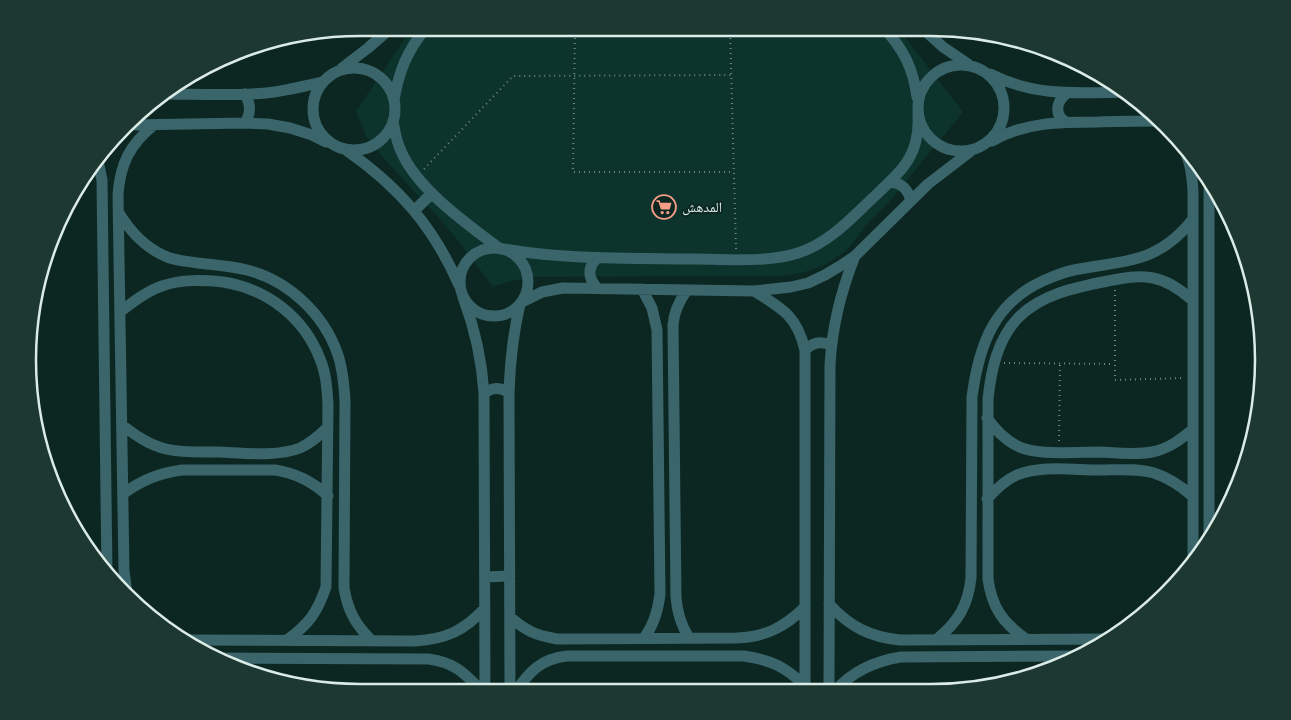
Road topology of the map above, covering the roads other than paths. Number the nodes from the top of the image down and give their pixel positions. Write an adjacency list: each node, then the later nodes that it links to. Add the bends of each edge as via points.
1 (382, 36): 6 (street)
2 (419, 36): 13 (street, via 405,59)
3 (891, 36): 14 (street, via 911,67)
4 (930, 36): 5 (street)
5 (972, 66): 7 (street); 14 (street, via 958,64 944,68 922,87)
6 (340, 70): 8 (street); 13 (street, via 354,67 380,76)
7 (985, 72): 12 (street, via 1025,88); 23 (street, via 996,82 1004,109 1002,123 995,136)
8 (322, 82): 11 (street); 22 (street, via 312,108 314,123)
9 (1113, 92): 12 (street)
10 (176, 94): 11 (street)
11 (245, 94): 21 (street, via 250,109)
12 (1066, 94): 18 (street, via 1058,103 1059,114)
13 (394, 100): 16 (street)
14 (918, 101): 15 (street)
15 (918, 115): 25 (street, via 922,128 936,144 956,152); 30 (street, via 916,142 911,156)
16 (393, 121): 24 (street, via 380,141 369,148); 33 (street, via 407,164)
17 (1149, 121): 18 (street)
18 (1066, 122): 23 (street, via 1023,128)
19 (139, 124): 20 (street)
20 (154, 124): 21 (street); 29 (street, via 127,155)
21 (245, 124): 22 (street, via 290,128)
22 (332, 145): 24 (street)
23 (984, 145): 25 (street)
24 (344, 150): 36 (street, via 381,176)
25 (971, 151): 35 (street)
26 (1191, 167): 32 (street)
27 (100, 168): 28 (street)
28 (102, 180): 29 (street, via 110,176); 58 (street)
29 (119, 181): 37 (street)
30 (890, 182): 35 (street, via 906,189); 41 (street, via 827,238 783,256)
31 (1204, 187): 32 (street)
32 (1192, 191): 38 (street)
33 (432, 193): 36 (street); 39 (street)
34 (1210, 196): 63 (street)
35 (911, 201): 40 (street)
36 (414, 210): 50 (street, via 439,245)
37 (119, 213): 43 (street, via 138,238 165,256); 53 (street)
38 (1193, 219): 42 (street, via 1163,248); 51 (street)
39 (502, 248): 41 (street); 50 (street, via 489,248 470,257 460,276); 52 (street, via 514,253 527,270 527,292)
40 (855, 256): 49 (street, via 808,283); 55 (street, via 837,309)
41 (597, 258): 46 (street, via 590,270 592,283)
42 (1138, 258): 44 (street); 54 (street, via 1071,270 1033,285 1005,308)
43 (181, 261): 45 (street, via 178,271); 91 (street, via 229,266 268,278 302,300 330,335 338,356 345,400)
44 (1138, 276): 51 (street, via 1168,283); 56 (street, via 1079,287 1043,300 1018,319)
45 (181, 281): 53 (street, via 148,293); 66 (street, via 212,281 246,288 282,306 298,321 321,360 326,381)
46 (597, 288): 47 (street); 52 (street, via 552,289)
47 (642, 289): 48 (street); 96 (street, via 652,308 657,330 660,594 656,616)
48 (687, 290): 49 (street); 97 (street, via 678,304 673,325 676,597 681,623)
49 (754, 291): 57 (street, via 788,315 802,337)
50 (462, 292): 52 (street, via 470,306 490,316 501,316); 61 (street, via 480,353)
51 (1192, 300): 62 (street)
52 (521, 303): 60 (street, via 512,343)
53 (120, 312): 59 (street)
54 (986, 339): 56 (street); 87 (street, via 974,377 972,397)
55 (831, 345): 57 (street, via 814,343); 92 (street)
56 (1000, 345): 64 (street, via 990,381)
57 (805, 350): 93 (street)
58 (104, 392): 59 (street); 82 (street)
59 (122, 392): 65 (street)
60 (509, 393): 61 (street, via 496,388); 85 (street)
61 (484, 394): 86 (street)
62 (1193, 403): 63 (street); 67 (street)
63 (1209, 403): 80 (street)
64 (987, 418): 69 (street, via 1010,442); 79 (street)
65 (122, 425): 68 (street, via 149,443); 76 (street)
66 (328, 427): 70 (street, via 310,443); 77 (street)
67 (1192, 430): 71 (street, via 1166,448); 78 (street)
68 (181, 452): 70 (street); 73 (street, via 178,463)
69 (1042, 452): 71 (street); 72 (street, via 1038,462)
70 (276, 453): 74 (street, via 280,461)
71 (1135, 453): 75 (street, via 1139,459)
72 (1042, 469): 75 (street); 79 (street, via 1006,481)
73 (182, 470): 74 (street); 76 (street, via 156,475)
74 (275, 470): 77 (street, via 304,478)
75 (1136, 470): 78 (street, via 1167,478)
76 (123, 494): 83 (street)
77 (328, 496): 90 (street)
78 (1192, 496): 81 (street)
79 (987, 499): 88 (street)
80 (1209, 525)
81 (1192, 551)
82 (107, 561)
83 (124, 571): 84 (street); 89 (street)
84 (119, 575)
85 (510, 576): 86 (street); 95 (street)
86 (485, 577): 94 (street)
87 (971, 578): 88 (street, via 978,582); 104 (street, via 961,613)
88 (988, 579): 100 (street, via 990,594 1000,614 1014,631)
89 (126, 583)
90 (326, 587): 91 (street); 102 (street, via 312,618)
91 (344, 588): 105 (street, via 352,617)
92 (829, 604): 103 (street, via 861,630); 120 (street)
93 (805, 607): 98 (street, via 777,629); 119 (street)
94 (485, 608): 106 (street, via 474,620 448,636); 115 (street)
95 (510, 617): 99 (street, via 529,631); 116 (street)
96 (644, 638): 97 (street); 99 (street)
97 (689, 638): 98 (street)
98 (744, 638): 108 (street, via 747,647)
99 (557, 639): 110 (street, via 553,646)
100 (1026, 639): 104 (street); 107 (street)
101 (198, 640): 102 (street)
102 (287, 640): 105 (street)
103 (900, 640): 104 (street); 111 (street, via 896,648)
104 (936, 640)
105 (372, 641): 106 (street)
106 (415, 641): 113 (street, via 418,649)
107 (1086, 644)
108 (744, 656): 110 (street); 118 (street, via 784,668)
109 (1061, 656): 111 (street)
110 (557, 657): 117 (street, via 536,667)
111 (901, 657): 121 (street, via 860,670)
112 (234, 658): 113 (street)
113 (416, 658): 114 (street, via 452,665)
114 (476, 684)
115 (484, 684)
116 (510, 684)
117 (521, 684)
118 (802, 684)
119 (805, 684)
120 (829, 684)
121 (842, 684)

